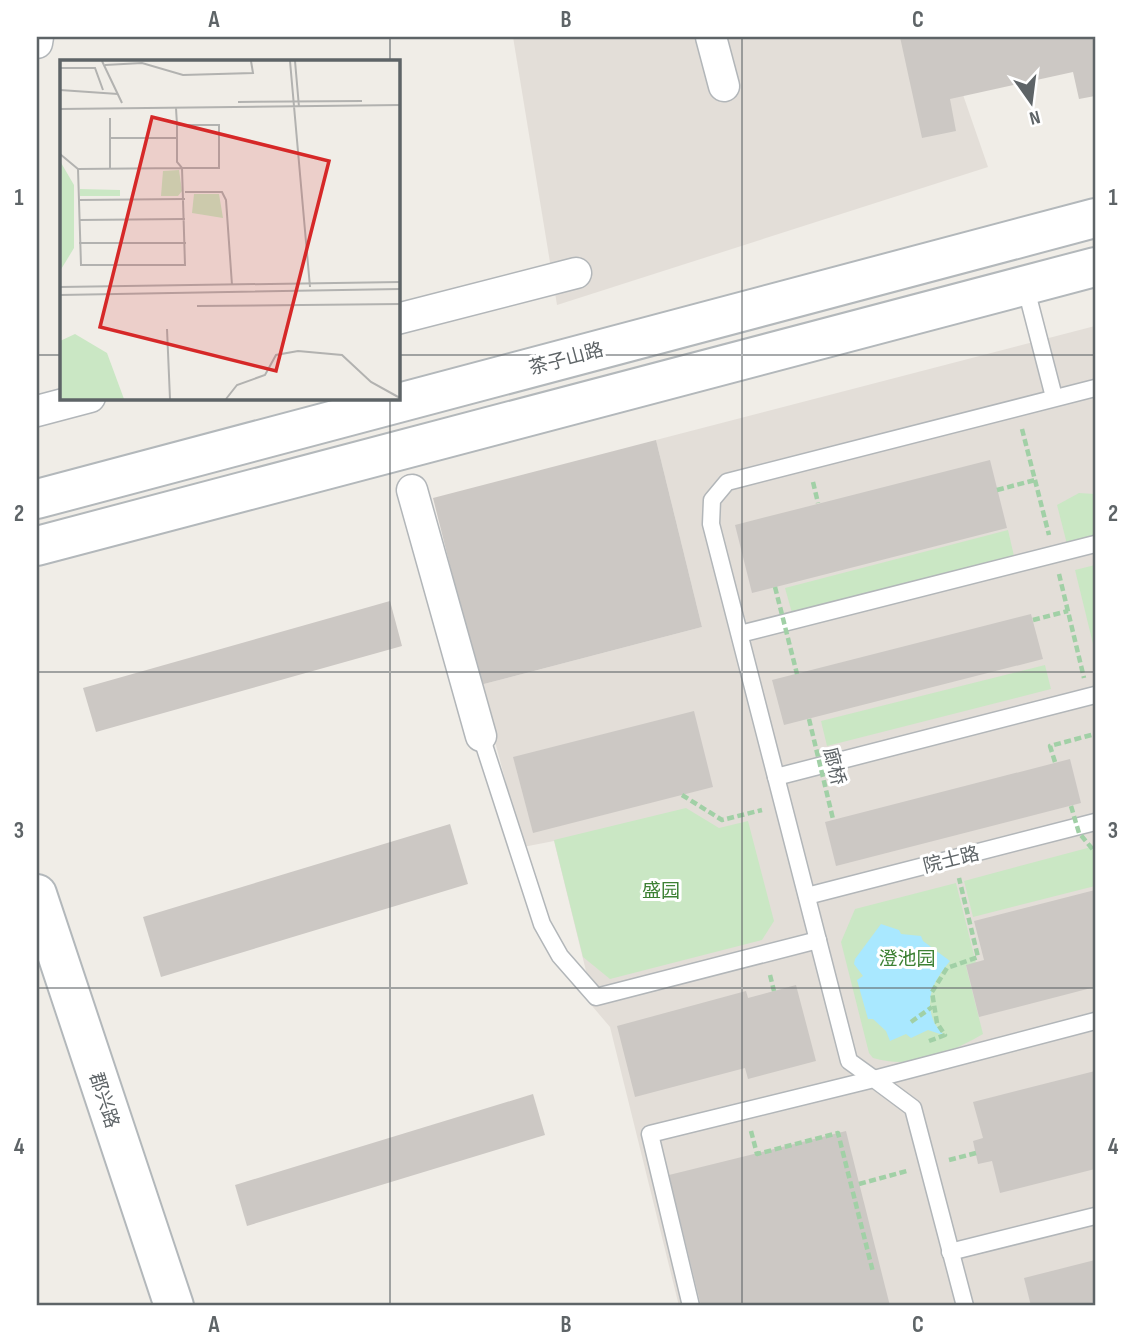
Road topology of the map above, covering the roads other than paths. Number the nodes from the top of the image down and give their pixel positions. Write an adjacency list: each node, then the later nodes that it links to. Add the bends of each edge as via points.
1 (38, 37): 3 (street)
2 (711, 37): 4 (street)
3 (37, 43)
4 (724, 86)
5 (1095, 218): 15 (main road, 茶子山路)
6 (1095, 267): 8 (main road)
7 (576, 273): 9 (street)
8 (1025, 285): 11 (lane); 14 (main road)
9 (399, 318)
10 (1095, 388): 11 (lane)
11 (1054, 397): 18 (lane, via 727,482 712,500 711,524)
12 (82, 399): 13 (street)
13 (37, 411)
14 (405, 471): 17 (main road); 20 (street)
15 (37, 499)
16 (1095, 544): 18 (lane)
17 (37, 546)
18 (740, 634): 21 (lane)
19 (1095, 695): 21 (lane)
20 (481, 736): 25 (lane, via 542,924 560,956 596,997)
21 (776, 776): 24 (lane)
22 (1095, 822): 24 (lane, 院士路)
23 (37, 894): 32 (main road, 郡兴路)
24 (807, 896): 25 (lane)
25 (818, 940): 28 (lane, via 849,1061)
26 (37, 960): 31 (main road, 郡兴路)
27 (1095, 1021): 28 (lane)
28 (874, 1079): 30 (lane, via 913,1108); 33 (lane, via 650,1134)
29 (1095, 1216): 30 (lane)
30 (950, 1252): 34 (lane)
31 (153, 1306)
32 (174, 1306)
33 (691, 1306)
34 (965, 1306)

